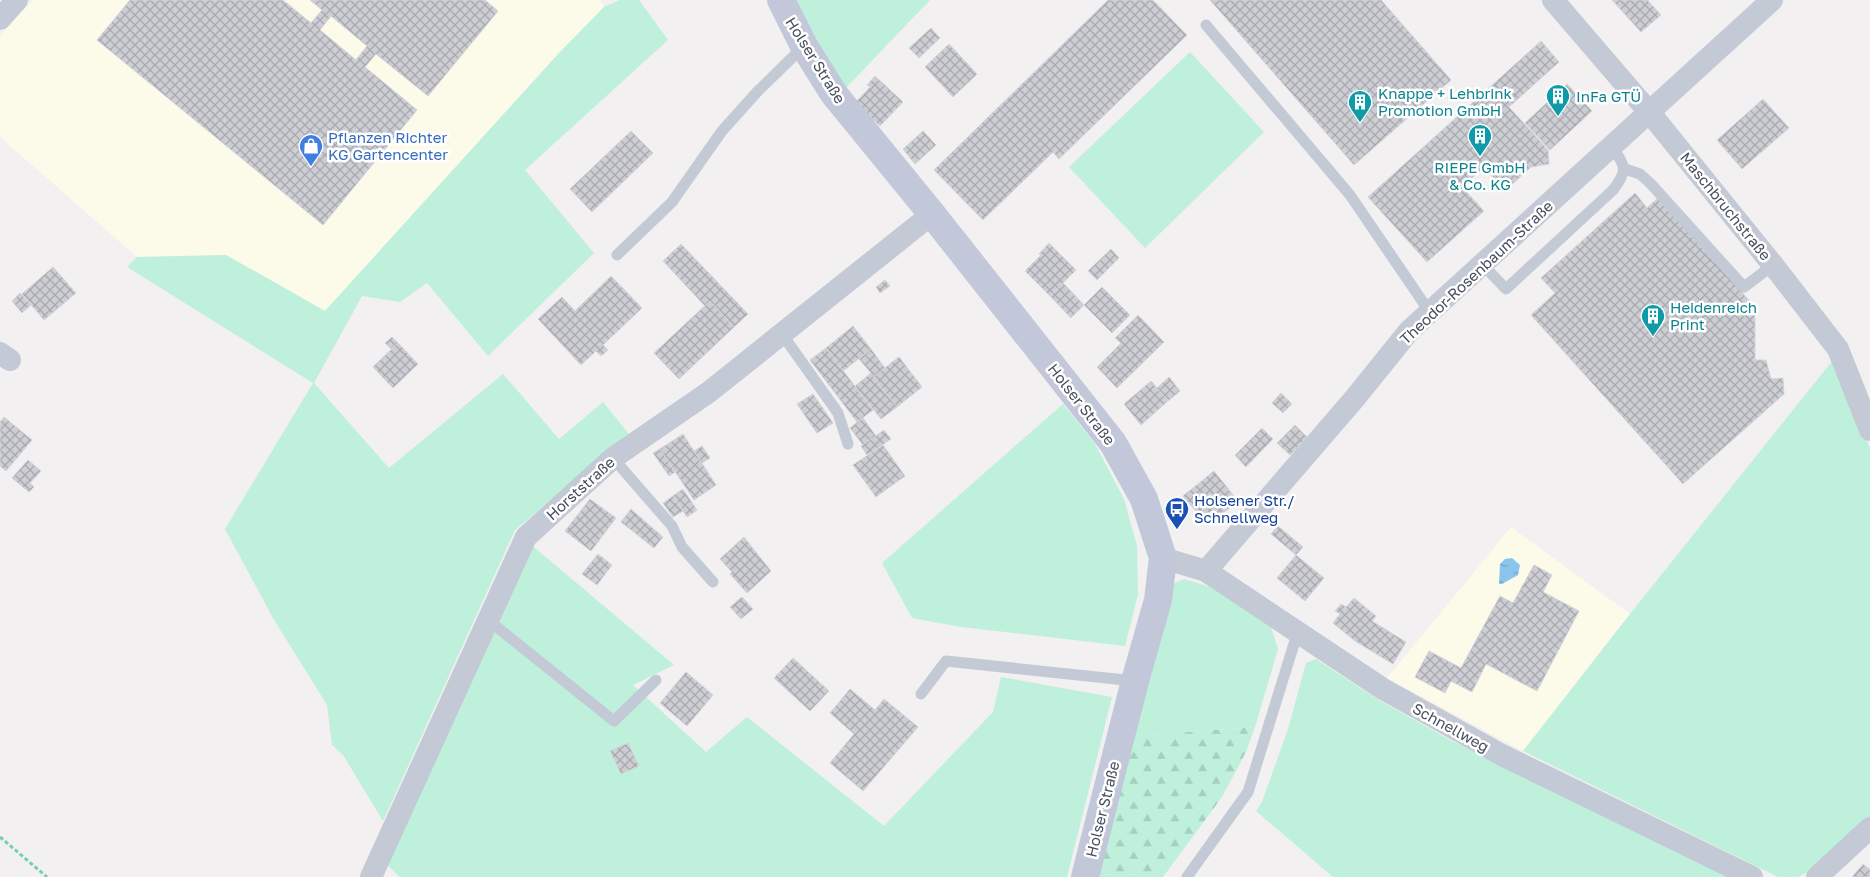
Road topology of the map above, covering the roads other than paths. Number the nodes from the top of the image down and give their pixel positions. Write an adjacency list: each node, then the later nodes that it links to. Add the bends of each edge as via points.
1 (17, 0): 5 (street)
2 (780, 0): 7 (main road, Holser Straße)
3 (1553, 0): 8 (street, Maschbruchstraße)
4 (1772, 0): 8 (street, Theodor-Rosenbaum-Straße)
5 (0, 19)
6 (1206, 25): 15 (lane, via 1350,195)
7 (804, 46): 11 (main road, Holser Straße, via 834,94); 12 (lane, via 722,131 672,202)
8 (1650, 113): 9 (street, Theodor-Rosenbaum-Straße); 14 (street, Maschbruchstraße)
9 (1612, 147): 10 (lane); 13 (street, Theodor-Rosenbaum-Straße)
10 (1625, 169): 13 (lane, via 1613,190 1506,289); 14 (lane, via 1640,174 1651,184 1744,287)
11 (932, 214): 16 (street, Horststraße); 20 (main road, Holser Straße, via 1113,443 1144,499)
12 (617, 255)
13 (1482, 264): 15 (street, Theodor-Rosenbaum-Straße)
14 (1773, 265): 17 (street, Maschbruchstraße, via 1838,349)
15 (1429, 312): 21 (street, Theodor-Rosenbaum-Straße, via 1409,331)
16 (782, 334): 18 (lane, via 838,413); 19 (street, Horststraße, via 709,392)
17 (1870, 430)
18 (848, 444)
19 (613, 458): 22 (lane, via 672,526 682,547); 23 (street, Horststraße, via 526,537)
20 (1163, 558): 21 (street, Schnellweg); 26 (main road, Holser Straße, via 1158,600)
21 (1206, 571): 24 (street, Schnellweg)
22 (713, 582)
23 (488, 620): 25 (lane, via 614,721); 29 (street, Horststraße)
24 (1298, 631): 31 (lane, via 1248,792); 32 (street, Schnellweg, via 1383,690 1502,755)
25 (656, 680)
26 (1135, 681): 27 (lane, via 946,661); 30 (main road, Holser Straße)
27 (921, 694)
28 (1870, 828): 33 (street)
29 (371, 877)
30 (1085, 877)
31 (1187, 877)
32 (1752, 877)
33 (1817, 877)

